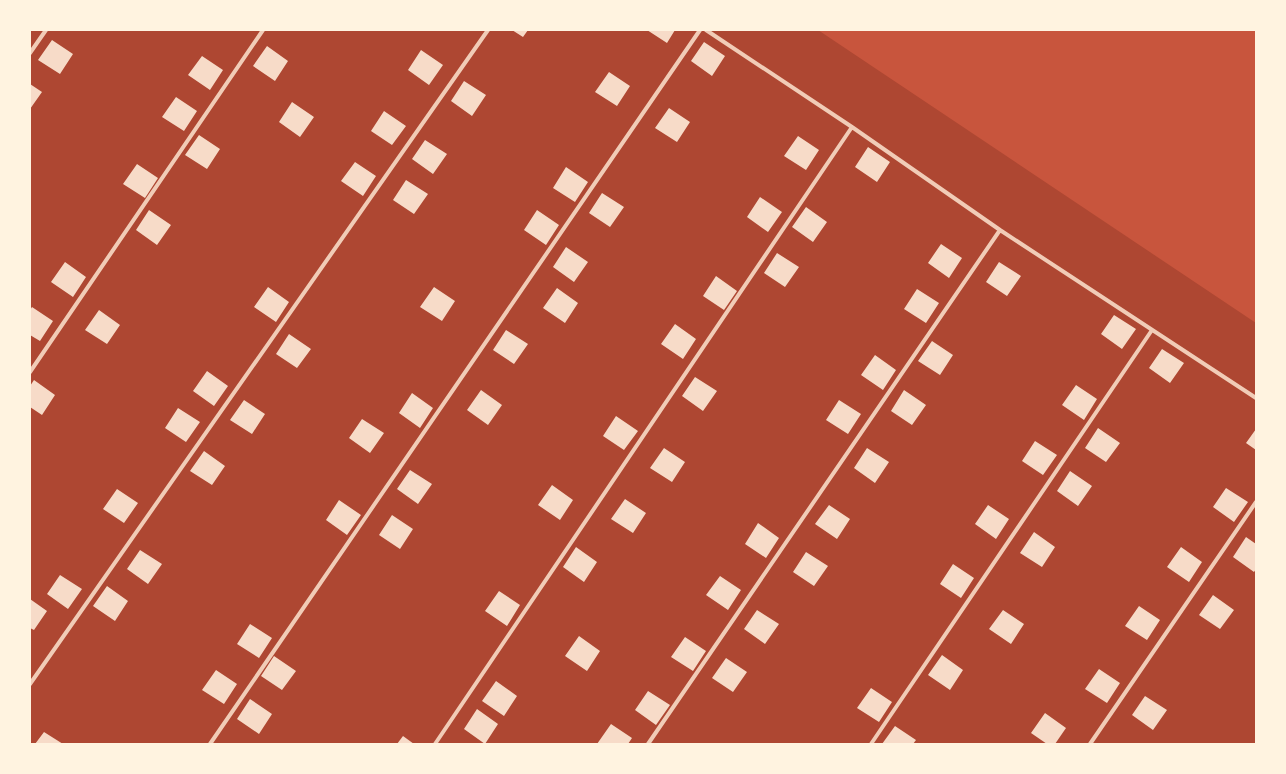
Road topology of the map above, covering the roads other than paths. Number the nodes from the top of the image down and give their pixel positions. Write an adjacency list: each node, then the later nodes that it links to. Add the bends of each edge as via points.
1 (46, 30): 6 (lane)
2 (263, 30): 10 (lane)
3 (488, 30): 13 (lane)
4 (700, 30): 14 (lane)
5 (706, 30): 7 (lane)
6 (30, 53)
7 (852, 127): 8 (lane); 15 (lane)
8 (1000, 230): 9 (lane); 16 (lane)
9 (1152, 330): 11 (lane); 17 (lane)
10 (30, 372)
11 (1256, 398)
12 (1256, 502): 18 (lane)
13 (30, 684)
14 (210, 744)
15 (435, 744)
16 (648, 744)
17 (871, 744)
18 (1090, 744)

